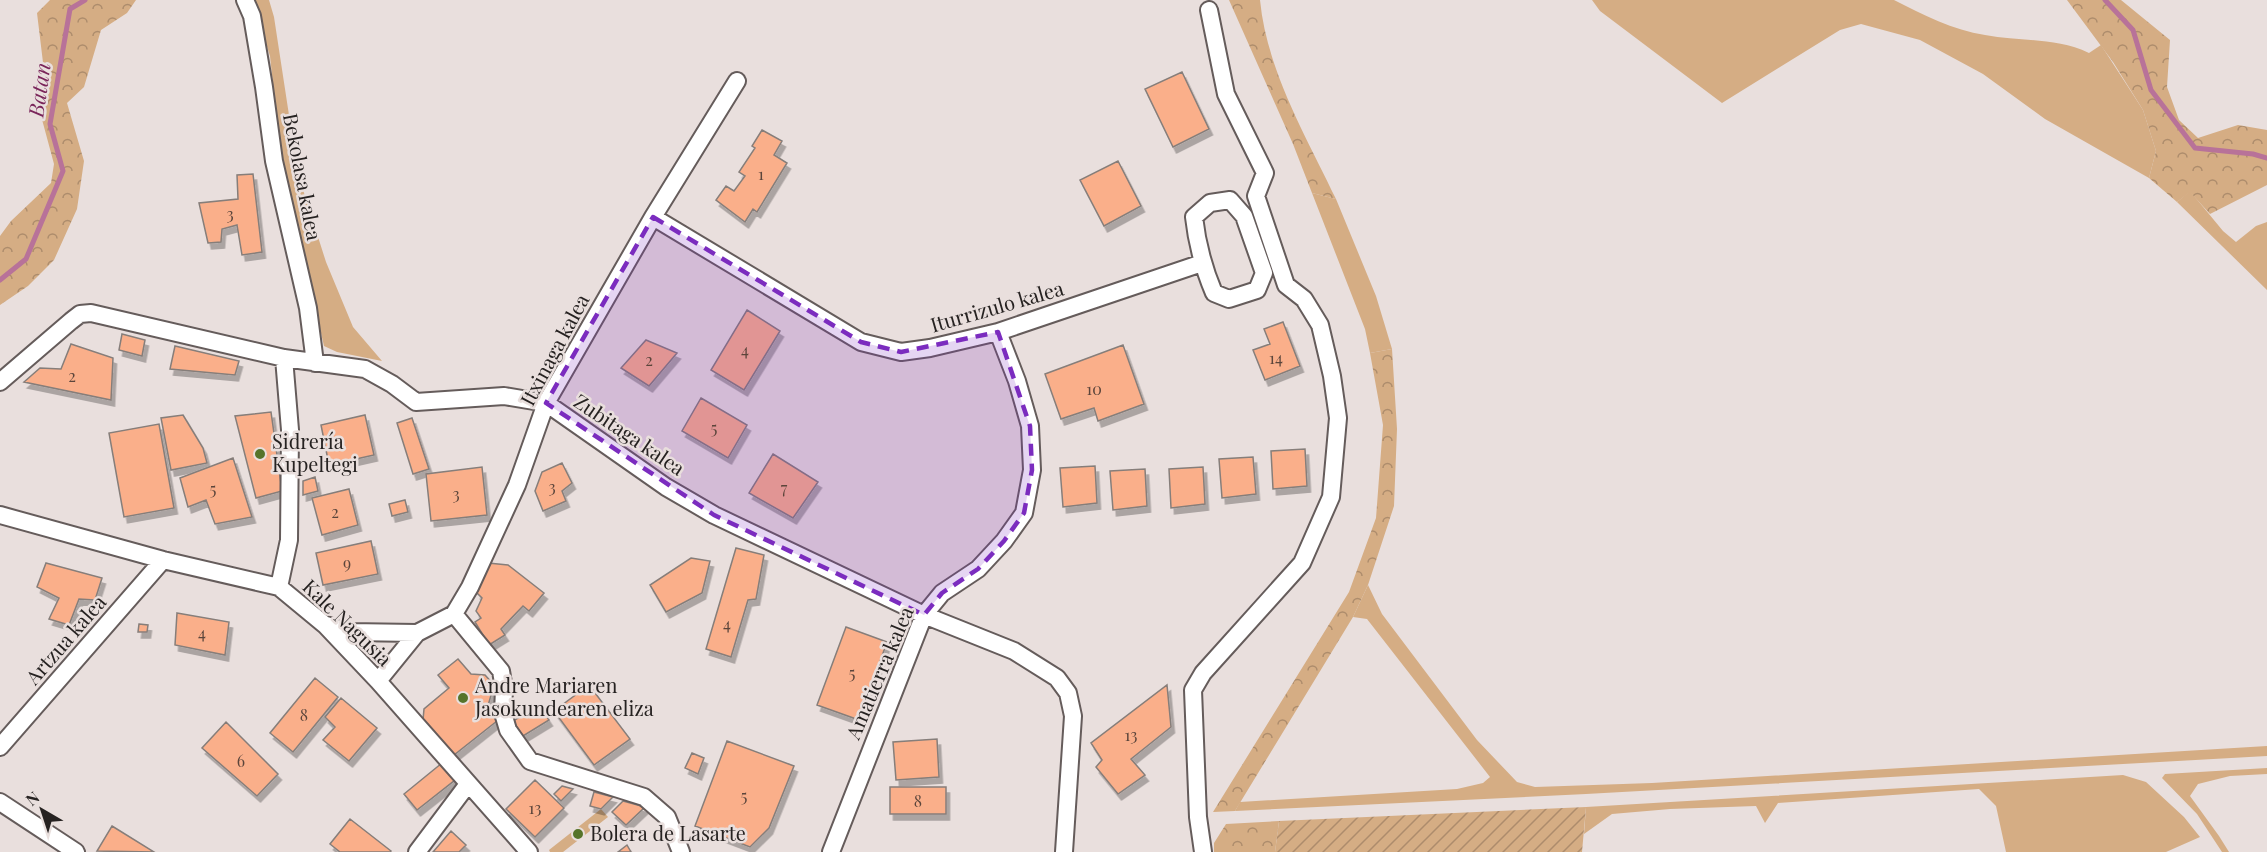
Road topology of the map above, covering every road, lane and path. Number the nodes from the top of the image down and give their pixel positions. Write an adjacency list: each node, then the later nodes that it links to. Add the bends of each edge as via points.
1 (245, 0): 8 (street, Bekolasa kalea, via 252,16 274,161 308,308)
2 (1209, 10): 28 (street, via 1226,94 1264,173 1256,196 1286,285 1304,299 1320,325 1338,418 1331,497 1302,563 1203,673 1193,690)
3 (737, 81): 4 (street, Itxinaga kalea)
4 (653, 217): 6 (street, Iturrizulo kalea, via 861,342 901,352); 10 (street, Itxinaga kalea)
5 (1202, 263): 5 (street, via 1214,292 1229,299 1257,290 1264,273 1244,216 1230,200 1210,203 1194,217); 6 (street, Iturrizulo kalea)
6 (998, 332): 15 (street, Amatierra kalea, via 1030,426 1032,470 1024,513 978,569 942,593)
7 (284, 358): 8 (street, Zubitaga kalea); 9 (street, Zubitaga kalea, via 91,313 80,314); 13 (street, via 290,430 290,540)
8 (315, 363): 10 (street, Zubitaga kalea, via 365,369 416,402 504,396)
9 (0, 382)
10 (546, 403): 14 (street, Itxinaga kalea, via 517,484); 15 (street, Zubitaga kalea, via 666,487 714,515)
11 (0, 515): 12 (street, Kale Nagusia)
12 (163, 560): 13 (street, Kale Nagusia); 19 (street, Artzua kalea)
13 (279, 587): 16 (street, Kale Nagusia)
14 (454, 614): 17 (street); 25 (street, via 501,671 508,730 530,761 644,797 667,817)
15 (924, 615): 26 (street, Amatierra kalea); 27 (street, Zubitaga kalea, via 1014,651 1057,678 1068,693 1073,716)
16 (325, 625): 17 (street, via 349,632); 18 (street, Kale Nagusia)
17 (417, 633): 18 (street)
18 (378, 681): 20 (street, Kale Nagusia)
19 (0, 747)
20 (468, 784): 23 (street); 24 (street, Kale Nagusia)
21 (0, 802): 22 (street)
22 (76, 852)
23 (417, 852)
24 (529, 852)
25 (681, 852)
26 (831, 852)
27 (1064, 852)
28 (1203, 852)

